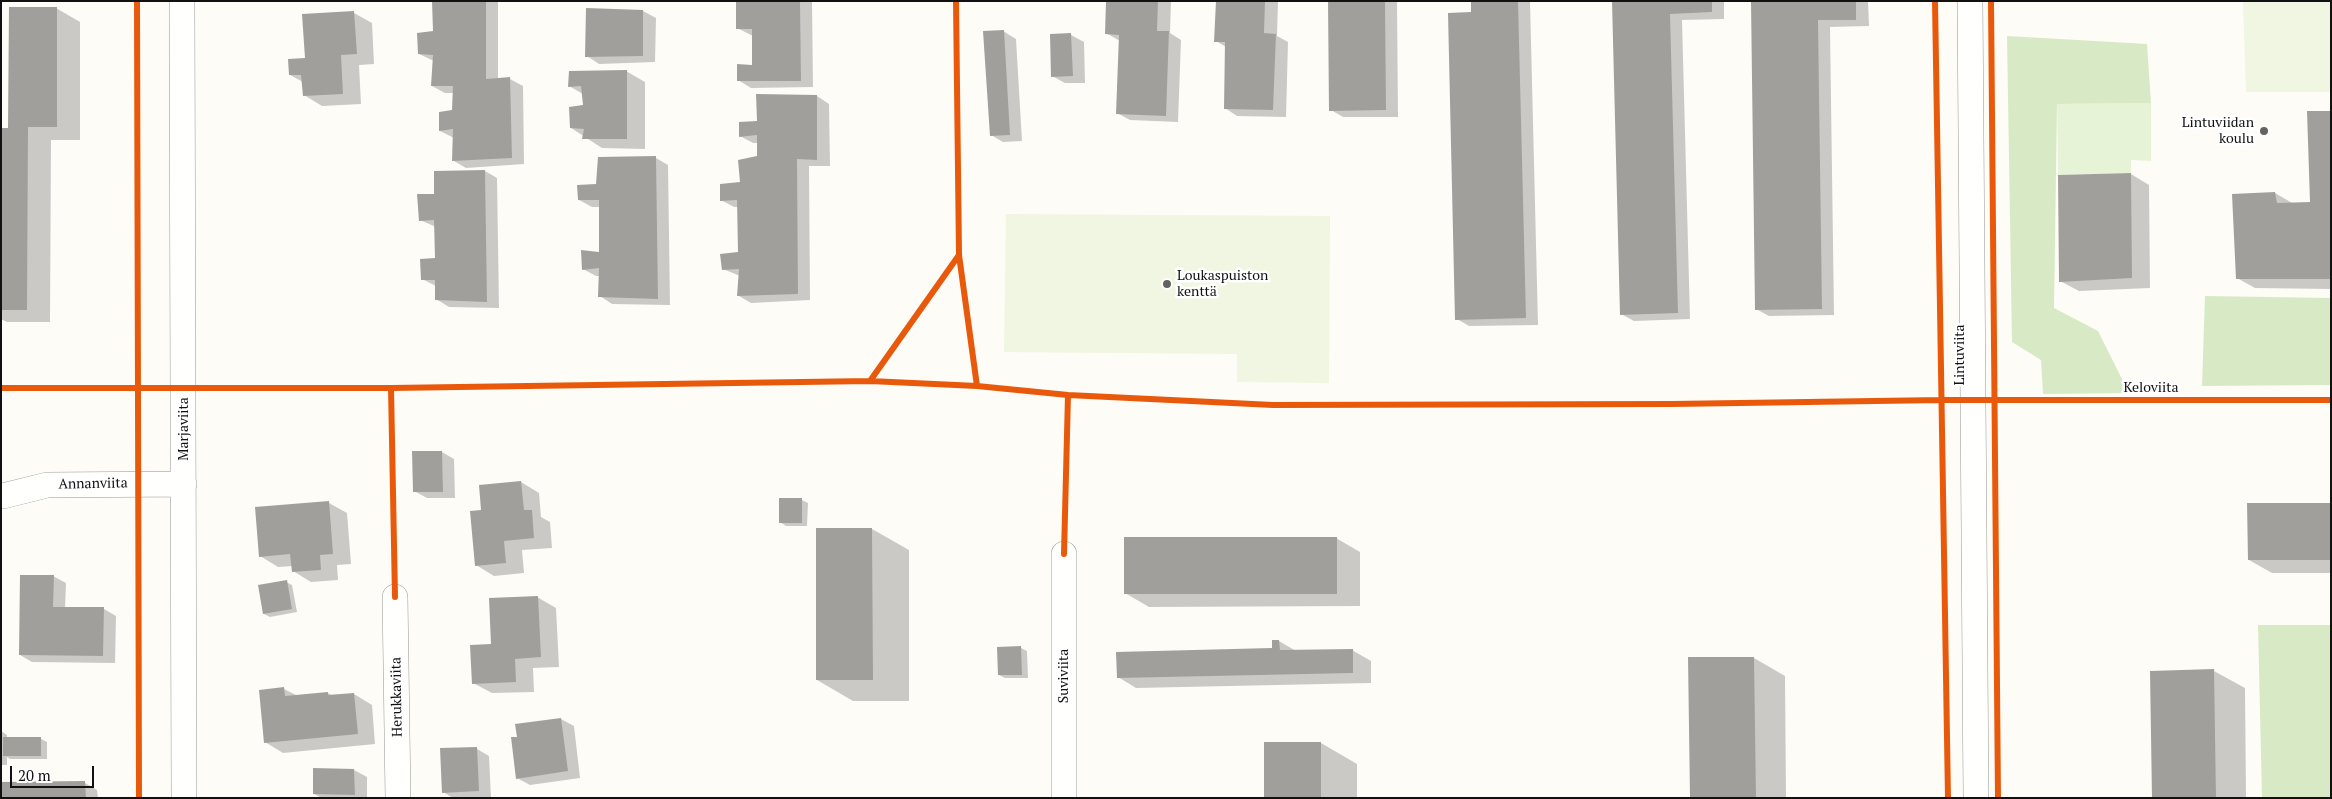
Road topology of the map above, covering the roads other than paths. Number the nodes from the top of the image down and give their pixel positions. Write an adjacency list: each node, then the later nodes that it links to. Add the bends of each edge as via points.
1 (182, 1): 3 (street, Marjaviita)
2 (1970, 1): 10 (street, Lintuviita)
3 (184, 484): 4 (street, Annanviita, via 47,485); 7 (street, Marjaviita)
4 (3, 496)
5 (1064, 554): 9 (street, Suviviita)
6 (395, 597): 8 (street, Herukkaviita)
7 (184, 798)
8 (398, 798)
9 (1064, 798)
10 (1976, 798)

